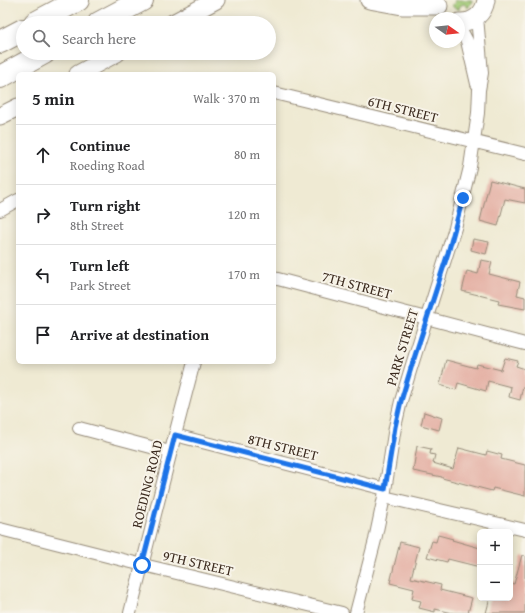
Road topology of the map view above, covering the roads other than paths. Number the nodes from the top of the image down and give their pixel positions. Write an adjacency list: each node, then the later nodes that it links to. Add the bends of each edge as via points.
1 (78, 0): 7 (highway)
2 (142, 0): 8 (highway)
3 (216, 0): 9 (street)
4 (369, 0): 6 (street, via 402,6)
5 (486, 6): 10 (street, via 473,20); 18 (street, PARK STREET)
6 (442, 8)
7 (48, 16)
8 (112, 16)
9 (186, 16)
10 (465, 22)
11 (16, 34): 13 (highway)
12 (465, 37): 18 (street, PARK STREET)
13 (0, 42)
14 (31, 60): 17 (highway)
15 (104, 60): 16 (street)
16 (82, 72)
17 (0, 77)
18 (479, 90): 22 (street, PARK STREET)
19 (276, 94): 22 (street, 6TH STREET)
20 (16, 108): 21 (street)
21 (0, 116)
22 (474, 142): 23 (street, 6TH STREET); 27 (street, PARK STREET, via 463,198)
23 (525, 154)
24 (16, 201): 25 (street)
25 (0, 210)
26 (276, 279): 27 (street, 7TH STREET)
27 (427, 318): 28 (street, 7TH STREET); 33 (street, PARK STREET, via 401,401)
28 (525, 344)
29 (193, 364): 31 (street, ROEDING ROAD)
30 (79, 428): 32 (street)
31 (175, 435): 32 (street, ROEDING ROAD); 33 (street, 8TH STREET)
32 (170, 452): 36 (street, ROEDING ROAD)
33 (384, 493): 35 (street, 8TH STREET); 39 (street, PARK STREET)
34 (0, 529): 36 (street, 9TH STREET)
35 (525, 530)
36 (142, 565): 37 (street, ROEDING ROAD); 38 (street, 9TH STREET)
37 (130, 613)
38 (342, 613)
39 (356, 613)

